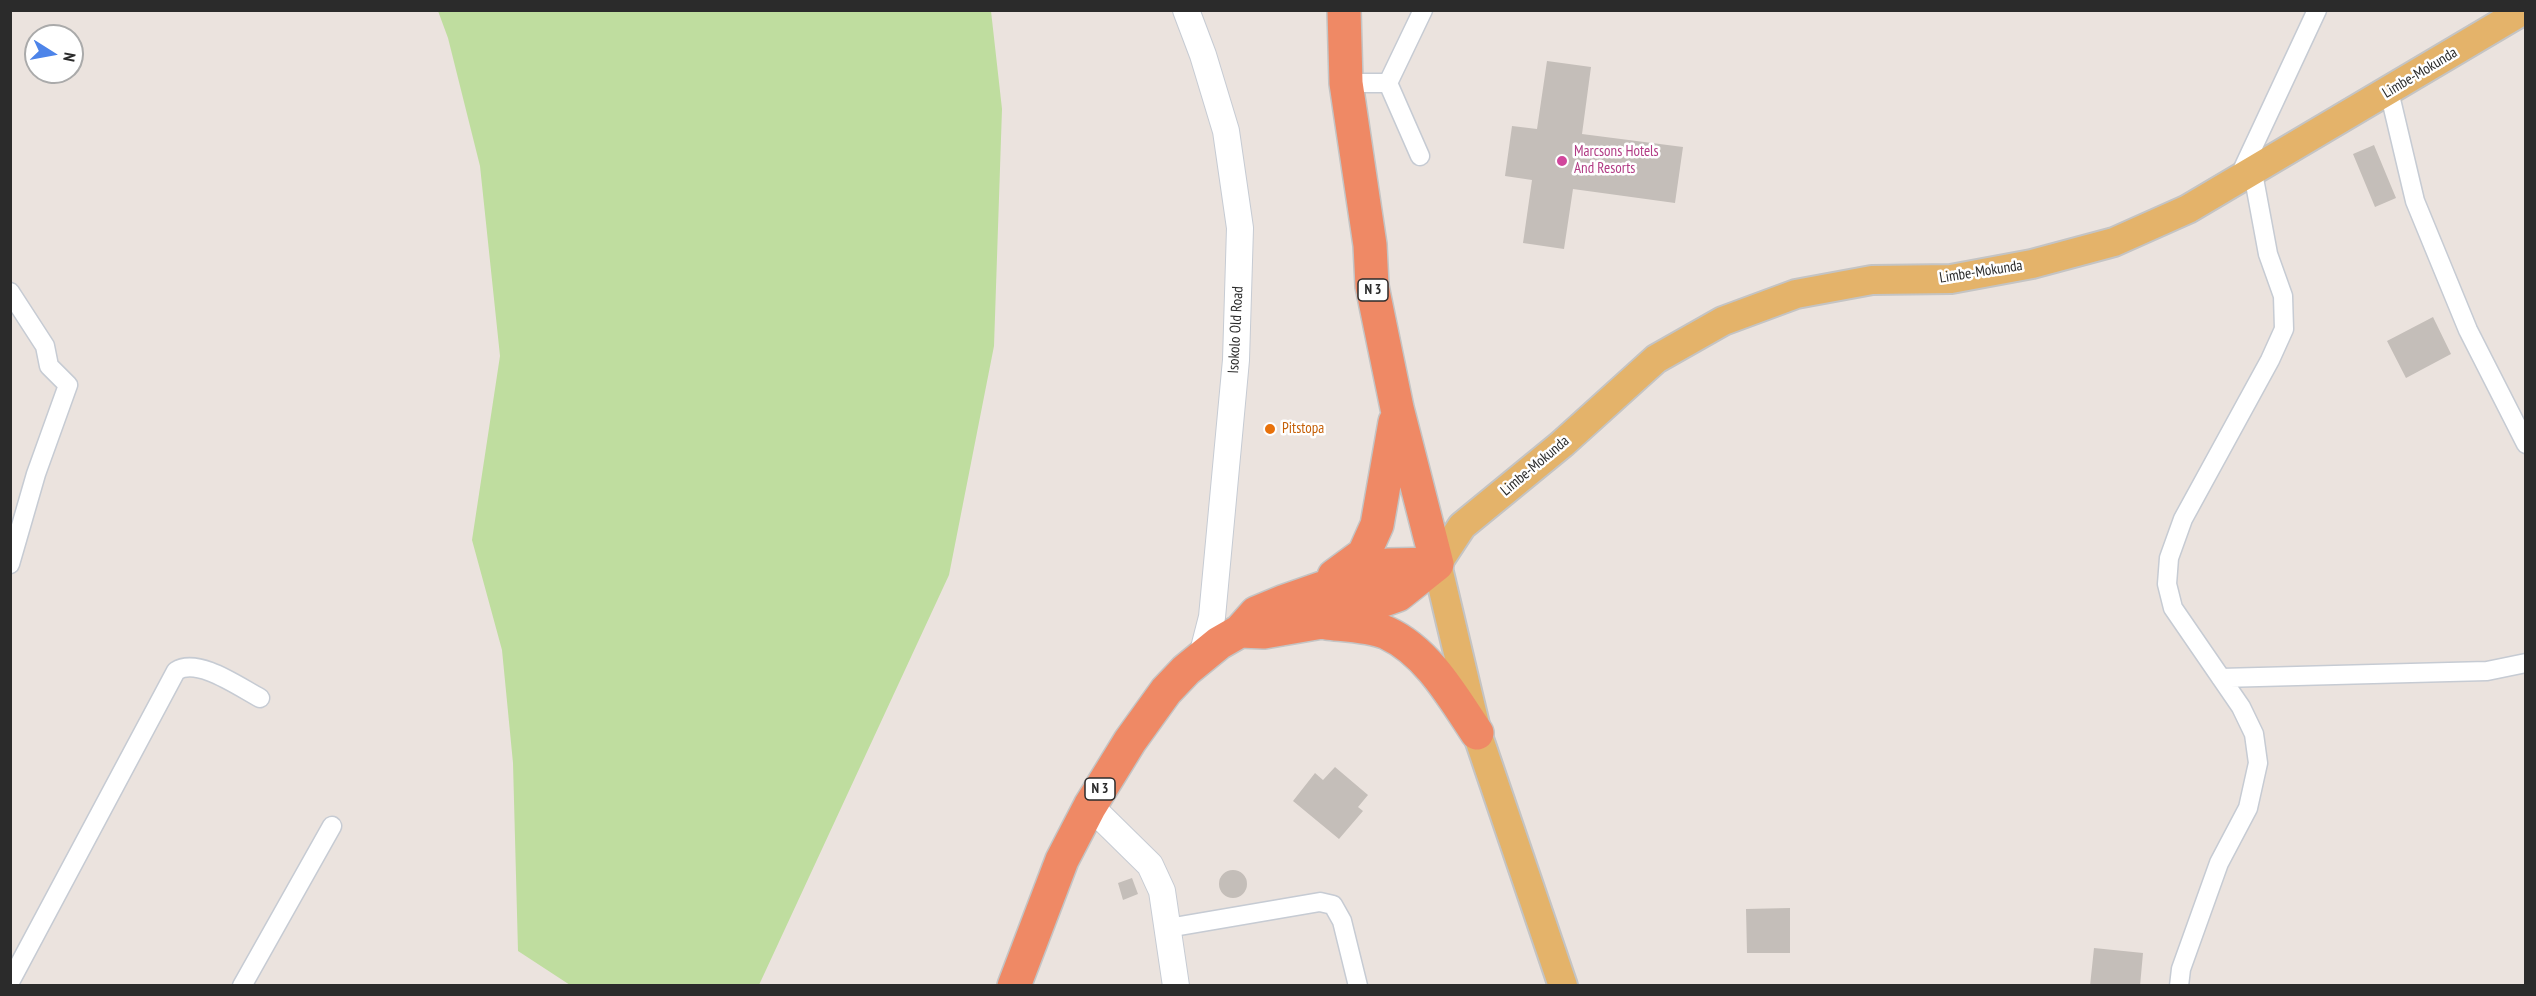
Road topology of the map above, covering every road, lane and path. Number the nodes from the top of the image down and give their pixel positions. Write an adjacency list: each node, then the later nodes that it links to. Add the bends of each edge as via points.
1 (1186, 10): 17 (street, Isokolo Old Road, via 1226,131 1240,228 1236,360 1212,616)
2 (1344, 10): 6 (highway, N 3)
3 (1424, 10): 7 (street)
4 (2318, 10): 10 (street)
5 (2524, 10): 8 (main road, Limbe-Mokunda)
6 (1346, 83): 7 (street); 12 (highway, N 3, via 1370,245 1372,286)
7 (1388, 83): 9 (street)
8 (2389, 91): 10 (main road, Limbe-Mokunda); 13 (street, via 2415,201 2468,330)
9 (1420, 156)
10 (2245, 177): 15 (main road, Limbe-Mokunda, via 2188,209 2114,242 2032,264 1951,279 1872,280 1796,294 1723,321 1656,359 1562,444 1462,526); 19 (street, via 2283,296 2284,329 2183,519 2169,558 2167,584 2174,608)
11 (10, 292): 14 (street, via 45,346 49,366 68,386 36,474)
12 (1397, 408): 15 (highway, N 3); 16 (highway, via 1377,525 1364,554)
13 (2526, 444)
14 (10, 564)
15 (1437, 564): 16 (highway, N 3, via 1388,565); 21 (main road)
16 (1318, 607): 17 (highway, N 3, via 1256,613 1240,631); 21 (highway, via 1386,632 1414,650 1446,686)
17 (1202, 656): 22 (highway, N 3, via 1166,691)
18 (2526, 663): 19 (street, via 2487,671)
19 (2221, 678): 32 (street, via 2254,734 2258,763 2248,808 2220,863 2181,969)
20 (260, 698): 25 (street, via 194,666 176,671)
21 (1477, 733): 31 (main road)
22 (1090, 806): 24 (street, via 1150,865 1162,891); 28 (highway, N 3, via 1062,860)
23 (332, 826): 27 (street)
24 (1168, 928): 29 (street); 30 (street, via 1320,902 1333,905 1342,921)
25 (11, 980): 26 (street)
26 (23, 986)
27 (242, 986)
28 (1014, 986)
29 (1176, 986)
30 (1358, 986)
31 (1563, 986)
32 (2179, 986)

